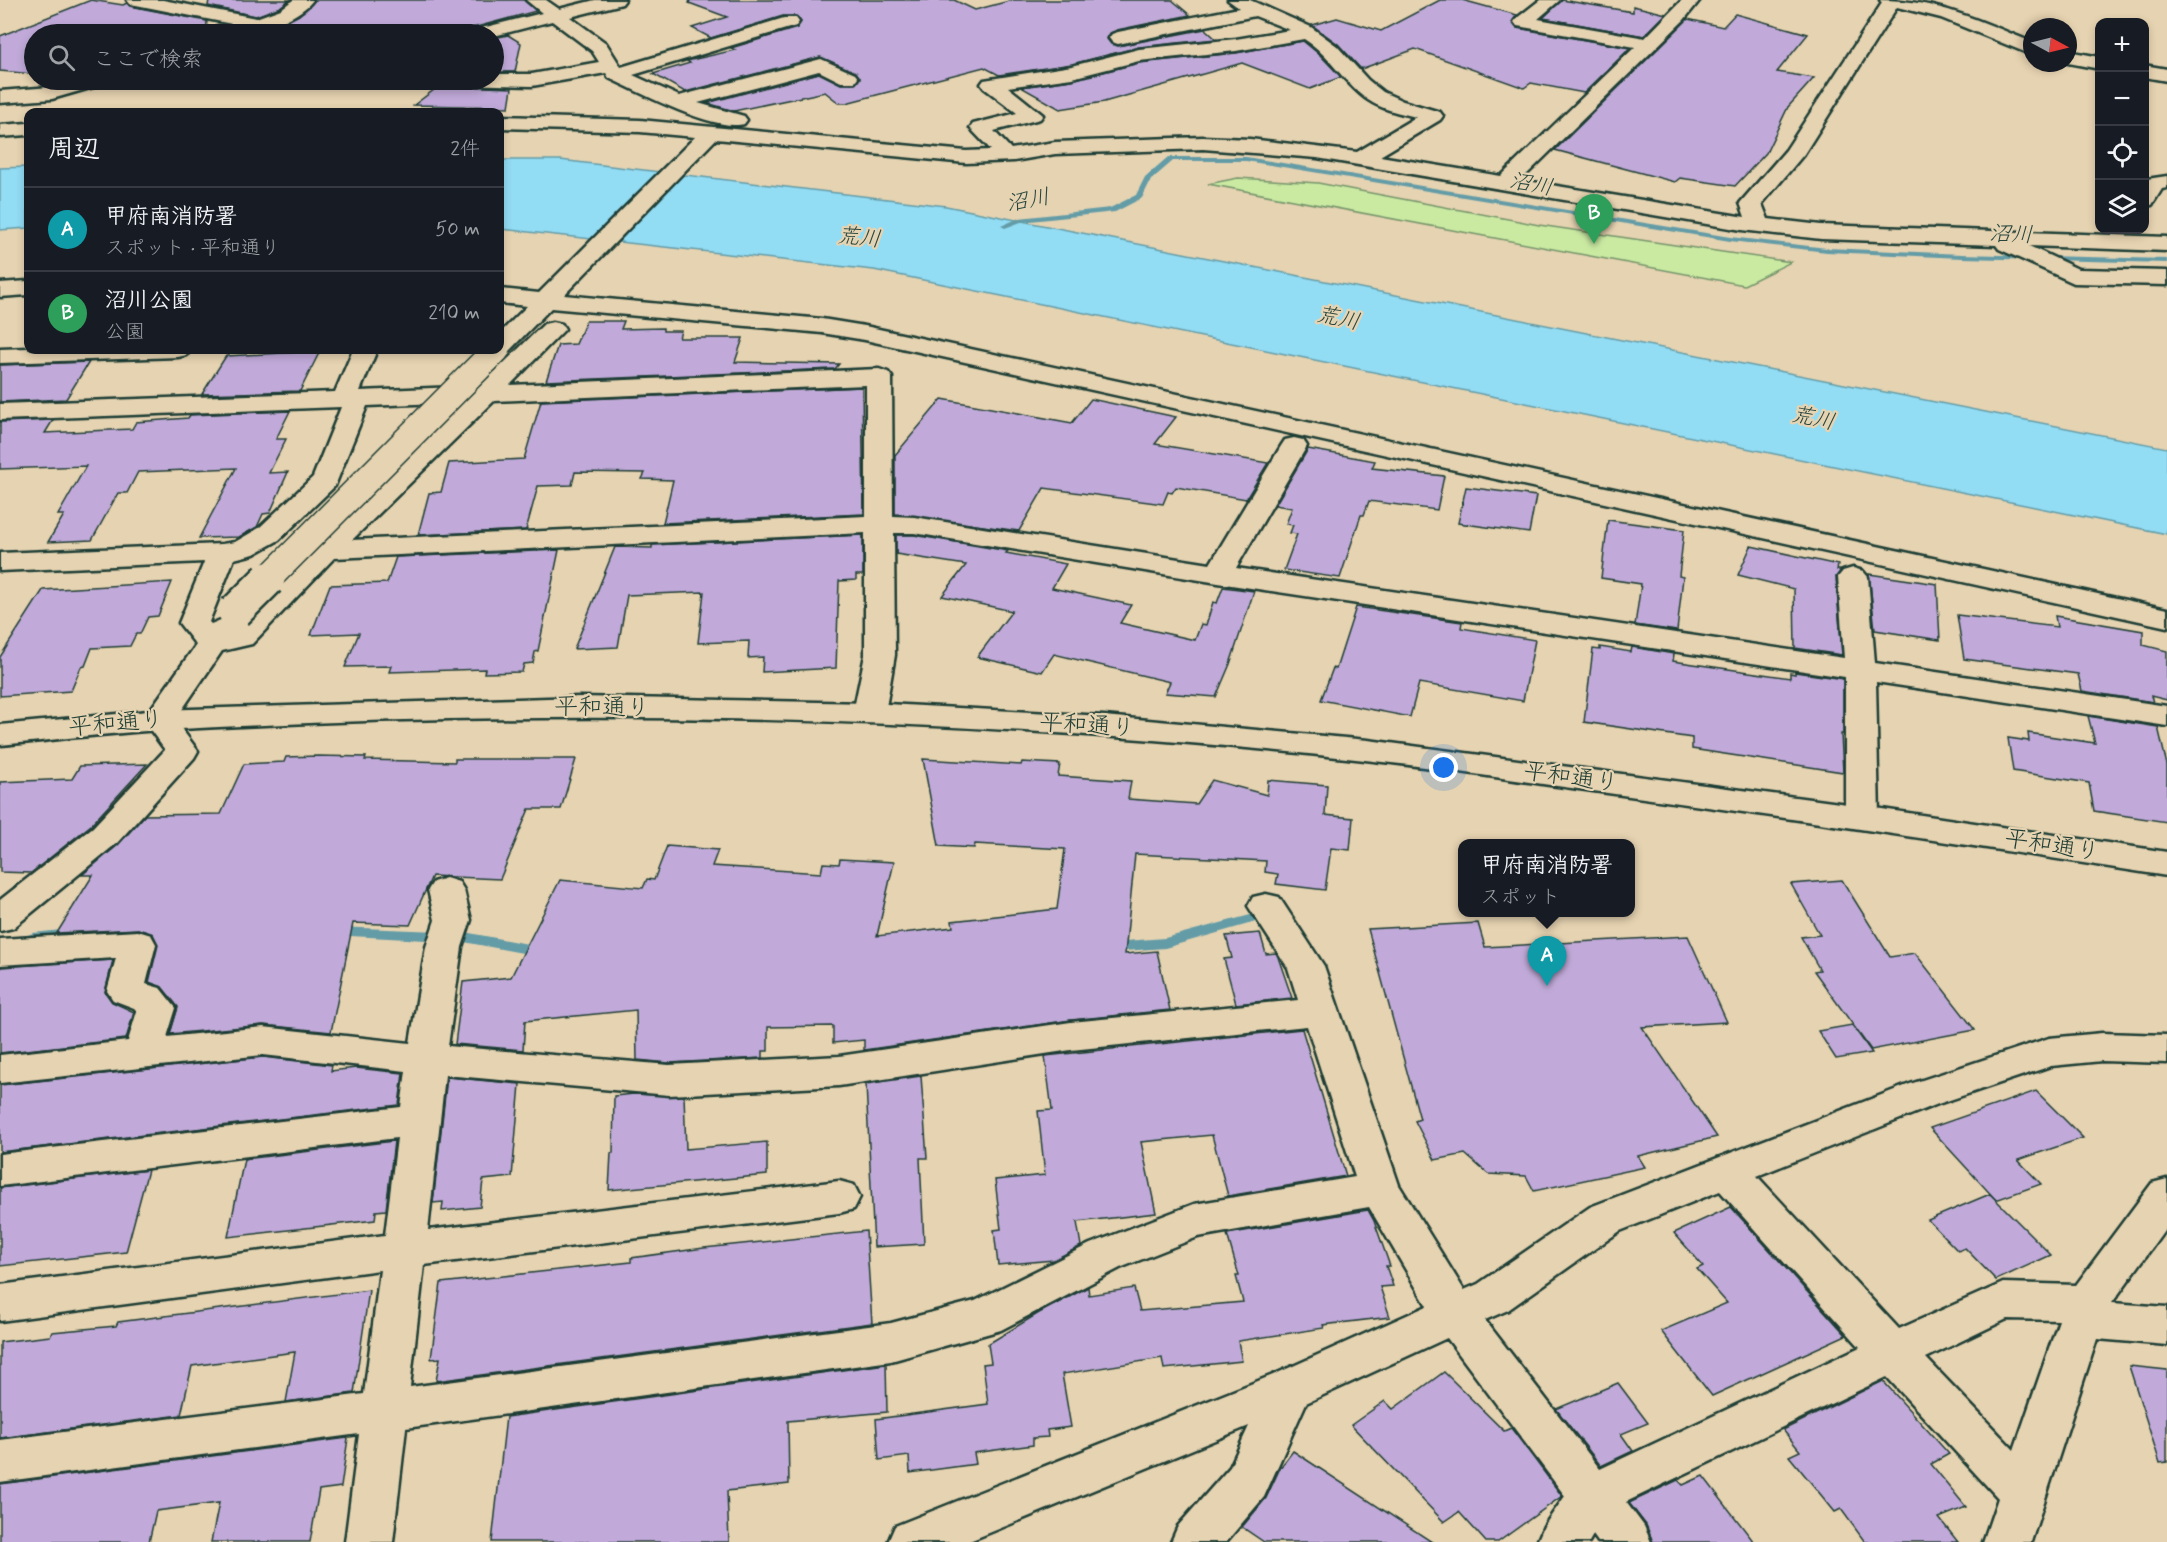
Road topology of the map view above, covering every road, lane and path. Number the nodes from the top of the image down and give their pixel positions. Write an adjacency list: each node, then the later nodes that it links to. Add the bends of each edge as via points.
1 (136, 0): 12 (main road)
2 (304, 0): 12 (main road, via 287,13)
3 (534, 0): 10 (main road)
4 (616, 0): 10 (main road)
5 (1237, 0): 9 (main road)
6 (1551, 0): 15 (main road, via 1522,22)
7 (1690, 0): 15 (main road)
8 (1891, 0): 16 (main road, via 1947,14); 36 (main road, via 1794,154 1751,203)
9 (1256, 10): 14 (main road); 17 (main road, via 1118,38)
10 (556, 15): 13 (main road); 20 (main road, via 599,47)
11 (790, 21): 20 (main road)
12 (258, 24)
13 (504, 28)
14 (1307, 33): 17 (main road); 34 (main road, via 1383,100 1433,116)
15 (1648, 44): 35 (main road)
16 (2023, 44)
17 (1139, 55): 32 (main road, via 1072,72 991,84 1033,115 980,128)
18 (2077, 59): 19 (main road)
19 (2095, 62)
20 (613, 70): 24 (main road); 27 (main road)
21 (2149, 72): 22 (main road)
22 (2167, 75)
23 (848, 78): 27 (main road, via 821,65)
24 (504, 81)
25 (62, 90): 26 (main road)
26 (0, 97)
27 (679, 102): 32 (main road, via 723,118 770,125)
28 (504, 122): 31 (main road, via 640,126)
29 (24, 129): 30 (main road)
30 (0, 131)
31 (707, 136): 33 (main road, via 966,157); 45 (main road)
32 (1001, 148): 33 (main road)
33 (1055, 148): 34 (main road, via 1238,144)
34 (1361, 159): 35 (main road)
35 (1505, 184): 36 (main road)
36 (1759, 225): 37 (main road, via 1821,232)
37 (1997, 239): 38 (main road); 39 (main road, via 2074,276)
38 (2167, 244)
39 (2103, 277): 40 (main road); 44 (main road)
40 (2167, 278)
41 (24, 288): 42 (main road)
42 (0, 290)
43 (504, 296): 45 (main road)
44 (2167, 297)
45 (545, 300): 47 (main road); 62 (main road, via 866,333)
46 (553, 329): 52 (main road)
47 (504, 342)
48 (59, 354): 51 (main road)
49 (363, 354): 53 (main road, via 347,393)
50 (492, 354): 63 (main road, bridge, via 236,612)
51 (0, 356)
52 (487, 393): 53 (main road); 56 (main road, via 879,377); 57 (main road)
53 (356, 401): 54 (main road); 58 (main road, via 325,480 269,534 244,548)
54 (0, 412)
55 (1294, 446): 60 (main road)
56 (879, 524): 57 (main road); 60 (main road, via 914,525); 65 (main road, via 880,655)
57 (326, 550): 63 (main road, via 241,639)
58 (222, 553): 59 (main road); 63 (main road, via 194,623)
59 (0, 562)
60 (1218, 574): 64 (main road)
61 (1853, 577): 64 (main road)
62 (2167, 618)
63 (211, 644): 67 (main road)
64 (1860, 670): 66 (main road); 69 (main road)
65 (869, 713): 67 (main road, 平和通り, via 580,707); 69 (main road, 平和通り, via 1104,726 1368,750)
66 (2167, 716)
67 (159, 720): 68 (main road, 平和通り); 72 (main road, via 182,751 105,835)
68 (0, 735)
69 (1862, 817): 70 (main road, 平和通り)
70 (2167, 864)
71 (1266, 906): 75 (main road, via 1306,966)
72 (0, 919)
73 (447, 925): 78 (main road)
74 (0, 952): 77 (main road, via 138,945 126,991 147,998 157,1008)
75 (1321, 1011): 78 (main road, via 1071,1036 839,1071 691,1079); 83 (main road)
76 (2167, 1049): 82 (main road, via 2102,1047 2049,1052 1924,1094)
77 (143, 1054): 78 (main road, via 263,1041); 79 (main road)
78 (428, 1059): 80 (main road)
79 (0, 1069)
80 (420, 1120): 81 (main road); 86 (main road)
81 (0, 1170)
82 (1727, 1171): 89 (main road, via 1605,1219 1492,1297); 91 (main road)
83 (1380, 1189): 89 (main road); 93 (main road, via 1194,1221 1105,1257 986,1317 891,1342)
84 (2167, 1195): 88 (main road)
85 (839, 1197): 86 (main road)
86 (405, 1250): 87 (main road); 93 (main road)
87 (0, 1303)
88 (2084, 1311): 90 (main road); 91 (main road, via 2003,1301); 95 (main road)
89 (1455, 1314): 92 (main road); 96 (main road)
90 (2167, 1326)
91 (1893, 1353): 95 (main road); 96 (main road)
92 (1289, 1389): 98 (main road); 99 (main road, via 1247,1482)
93 (384, 1409): 94 (main road); 97 (main road)
94 (0, 1461)
95 (2023, 1492): 102 (main road)
96 (1593, 1495): 100 (main road); 101 (main road)
97 (369, 1542)
98 (912, 1542)
99 (1195, 1542)
100 (1561, 1542)
101 (1627, 1542)
102 (2007, 1542)

